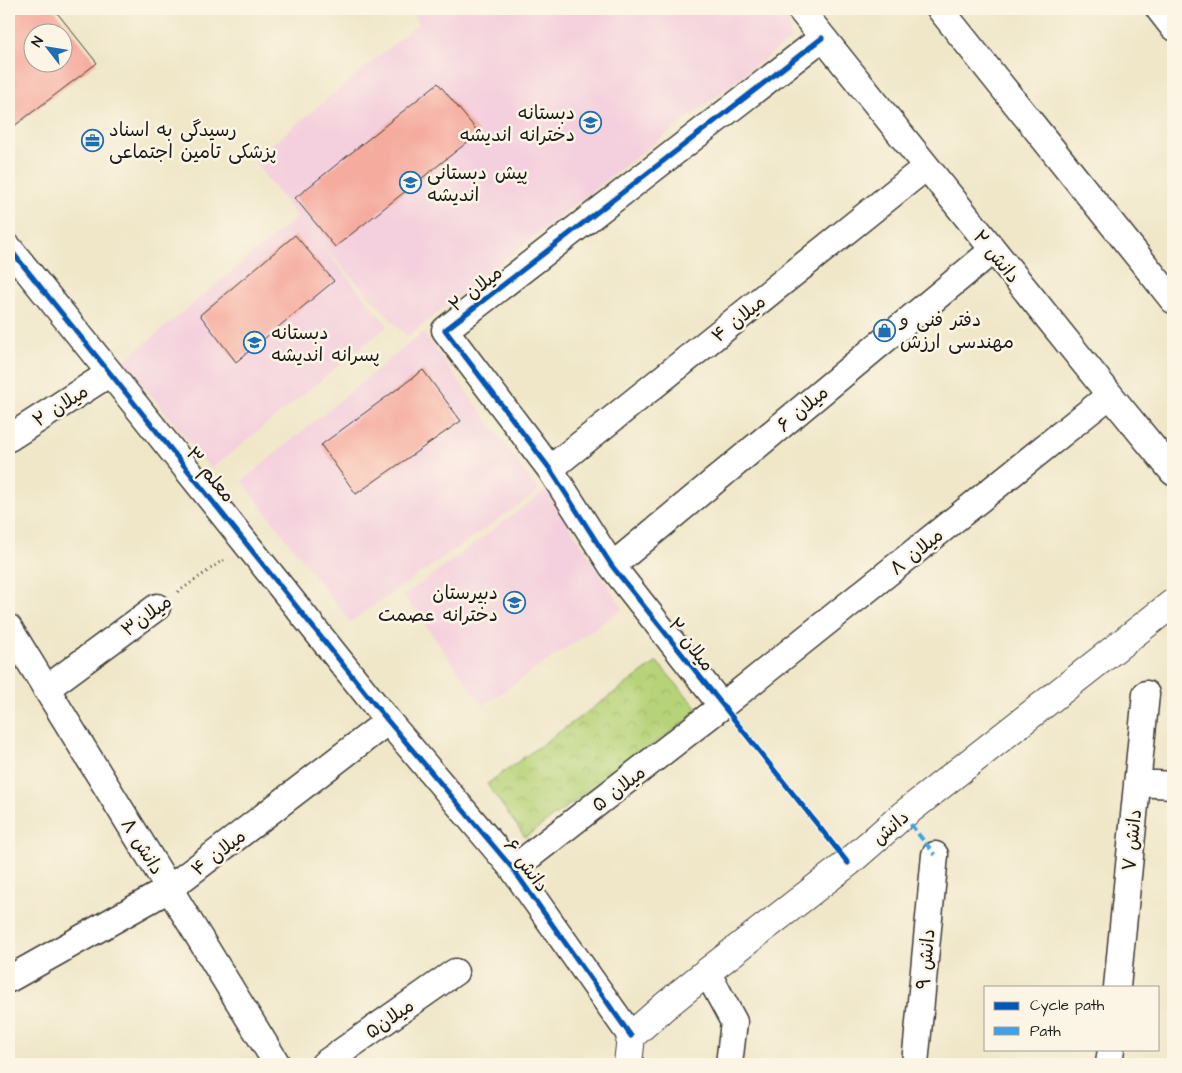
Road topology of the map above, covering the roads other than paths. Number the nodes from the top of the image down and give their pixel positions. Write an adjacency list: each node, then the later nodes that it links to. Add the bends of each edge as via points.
1 (800, 9): 5 (street, دانش ۲)
2 (940, 9): 9 (street)
3 (1159, 9): 4 (street)
4 (1173, 26)
5 (822, 38): 6 (street, دانش ۲); 13 (street, میلان ۲, via 445,330)
6 (926, 167): 8 (street, دانش ۲); 13 (street, میلان ۴)
7 (9, 248): 10 (street, معلم ۳)
8 (993, 250): 11 (street, دانش ۲); 15 (street, میلان ۶)
9 (1173, 300)
10 (110, 373): 12 (street, میلان ۲); 23 (street, معلم ۳)
11 (1110, 395): 14 (street, دانش ۲); 22 (street, میلان ۸)
12 (9, 438)
13 (550, 469): 15 (street, میلان ۲)
14 (1173, 472)
15 (612, 566): 22 (street, میلان ۲)
16 (1173, 603): 30 (street, دانش)
17 (157, 607): 20 (street, میلان۳)
18 (9, 628): 19 (street, دانش ۸)
19 (16, 655): 20 (street, دانش ۸)
20 (46, 689): 28 (street, دانش ۸)
21 (1146, 694): 24 (street, دانش ۷)
22 (722, 706): 27 (street, میلان ۵)
23 (388, 720): 27 (street, دانش ۶); 28 (street, میلان ۴)
24 (1137, 783): 25 (street); 32 (street, دانش ۷)
25 (1173, 785)
26 (935, 855): 39 (street, دانش ۹)
27 (513, 869): 33 (street, دانش ۶)
28 (169, 889): 31 (street, میلان ۴); 35 (street, دانش ۸)
29 (455, 972): 36 (street, میلان۵)
30 (707, 972): 33 (street, دانش); 38 (street, via 734,1022)
31 (9, 979)
32 (1117, 986)
33 (631, 1036): 37 (street)
34 (1110, 1050): 40 (street)
35 (277, 1064)
36 (324, 1064)
37 (628, 1064)
38 (729, 1064)
39 (915, 1064)
40 (1109, 1064)

